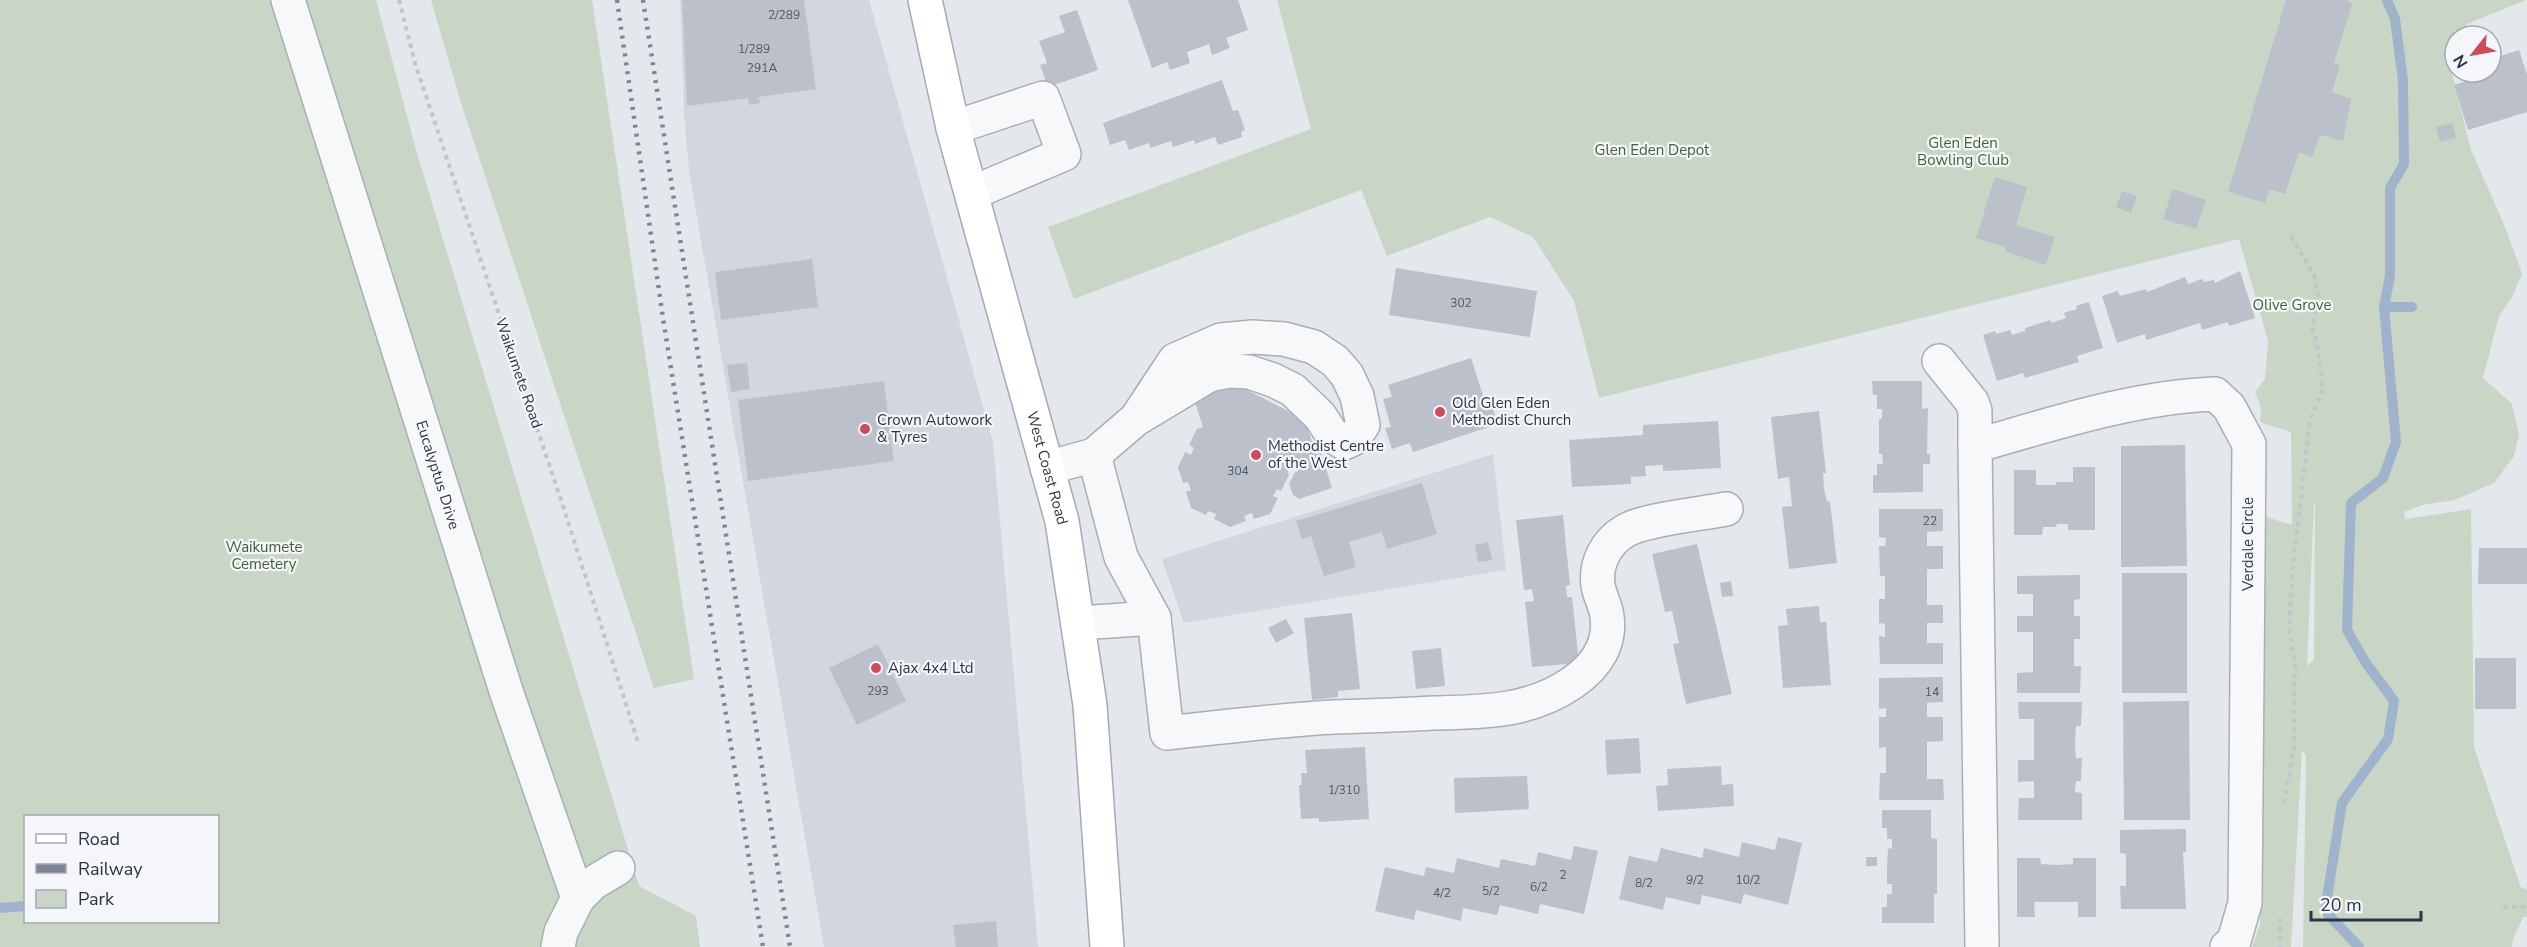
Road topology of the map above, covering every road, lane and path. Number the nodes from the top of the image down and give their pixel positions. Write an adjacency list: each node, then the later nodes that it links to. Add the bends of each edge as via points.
1 (288, 0): 18 (street, Eucalyptus Drive, via 507,694)
2 (399, 0): 15 (path, Waikumete Road, via 415,63)
3 (925, 0): 4 (main road, West Coast Road)
4 (953, 128): 5 (main road, West Coast Road); 5 (street, via 1043,98 1064,154)
5 (972, 193): 11 (main road, West Coast Road)
6 (2290, 236): 16 (path, via 2314,275 2318,292 2312,328 2323,389 2310,420 2293,565 2289,628 2295,665 2294,746)
7 (1939, 361): 9 (street, via 1972,402)
8 (1136, 419): 8 (street, via 1175,360 1221,340 1253,337 1284,339 1314,347 1335,361 1357,396 1363,425 1353,440 1344,443 1333,436 1320,416 1293,390 1249,372 1228,371 1209,375); 10 (street)
9 (1975, 446): 24 (street); 25 (street, Verdale Circle, via 2091,413 2215,394 2229,407 2249,444 2246,903 2234,941)
10 (1094, 455): 11 (street); 13 (street, via 1121,556)
11 (1047, 468): 14 (main road, West Coast Road, via 1062,521)
12 (1726, 509): 13 (street, via 1664,520 1625,531 1614,540 1602,555 1598,570 1608,632 1602,653 1572,684 1517,708 1330,717 1167,733)
13 (1154, 618): 14 (street)
14 (1079, 623): 23 (main road, West Coast Road, via 1090,705)
15 (639, 745)
16 (2282, 810)
17 (618, 868): 18 (street)
18 (578, 898): 22 (street)
19 (2503, 907): 20 (path)
20 (2527, 907)
21 (2280, 911): 26 (path)
22 (558, 947)
23 (1107, 947)
24 (1982, 947)
25 (2228, 947)
26 (2280, 947)

